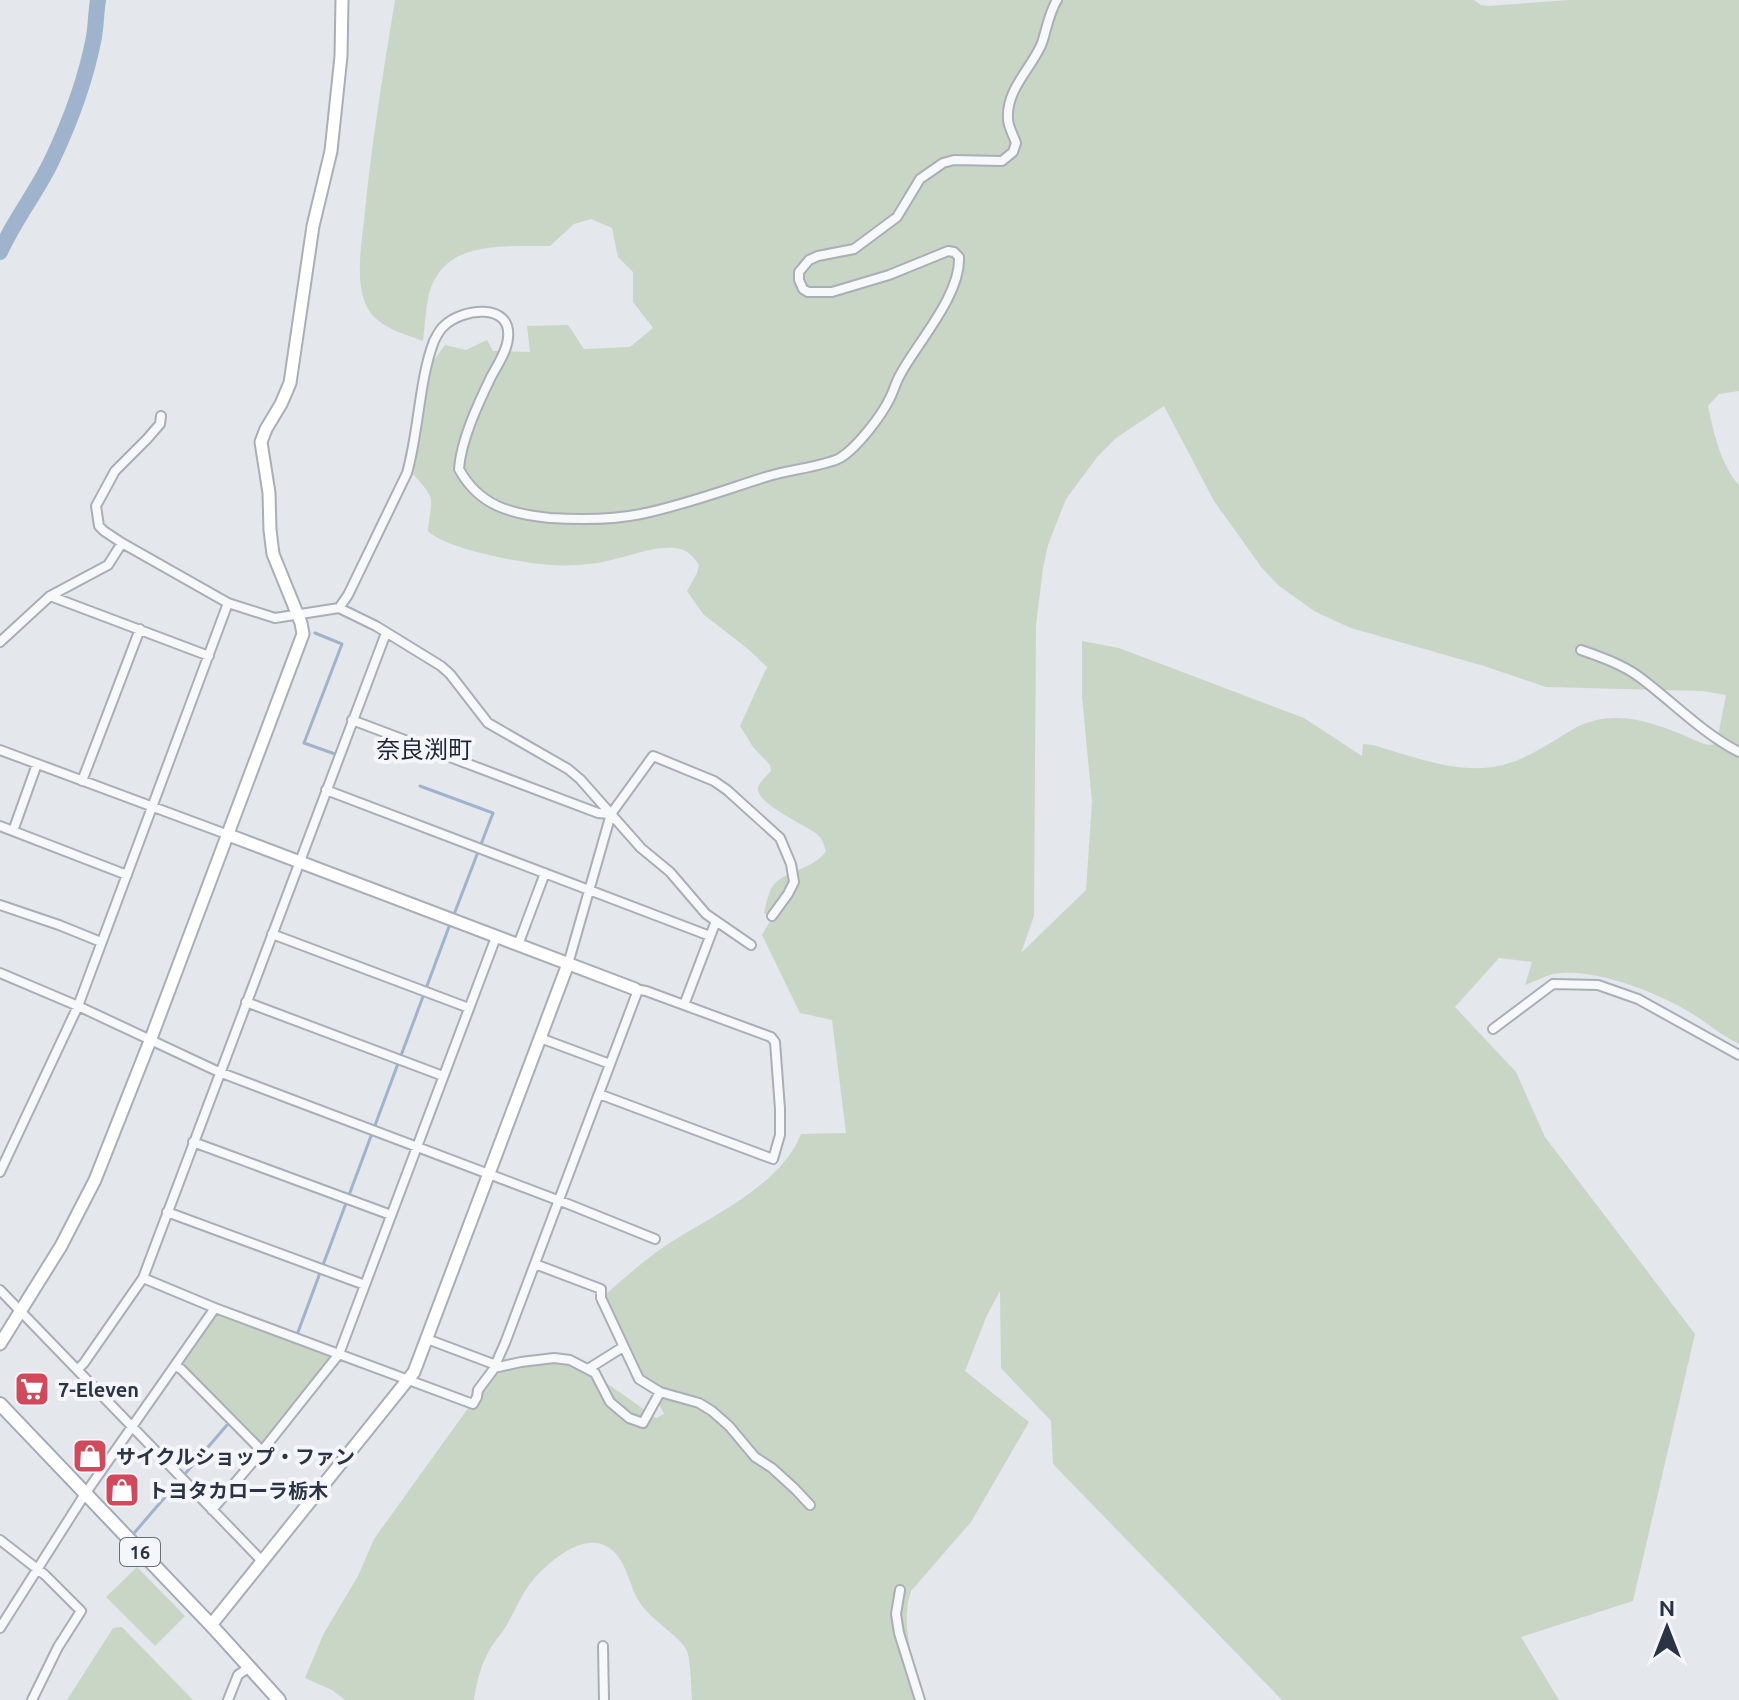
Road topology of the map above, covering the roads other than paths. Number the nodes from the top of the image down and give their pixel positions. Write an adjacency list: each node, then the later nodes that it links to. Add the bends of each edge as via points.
1 (342, 0): 8 (street, via 331,151 313,226 290,383 261,442 273,554)
2 (1057, 0): 7 (street, via 1041,45 1011,100 1013,152 1002,161 943,163 920,179 897,217 854,249 818,256 799,272 803,289 832,292 948,251 959,257 958,274 938,317 883,410 841,457 641,514 568,519 496,507 465,481 459,469 508,332 499,314 464,315 444,326 435,340 407,473)
3 (161, 416): 4 (street, via 160,424 115,471 96,506 99,526)
4 (122, 543): 5 (street, via 108,565); 6 (street)
5 (50, 596): 9 (street); 11 (street)
6 (228, 603): 8 (street, via 275,618); 13 (street)
7 (339, 608): 8 (street); 10 (street)
8 (298, 616): 24 (street, via 303,634)
9 (140, 629): 13 (street); 18 (street)
10 (386, 633): 14 (street); 21 (street, via 450,674 488,723 568,769)
11 (0, 642)
12 (1581, 650): 16 (street, via 1637,675)
13 (209, 656): 20 (street)
14 (352, 720): 19 (street); 21 (street)
15 (0, 750): 17 (street)
16 (1739, 752)
17 (37, 764): 18 (street); 23 (street)
18 (82, 781): 20 (street)
19 (326, 790): 25 (street); 26 (street)
20 (152, 807): 24 (street); 27 (street)
21 (611, 814): 28 (street); 30 (street, via 653,756 714,781 786,849 794,882); 31 (street)
22 (0, 826): 23 (street)
23 (13, 831): 27 (street)
24 (226, 834): 25 (street); 47 (street)
25 (299, 862): 32 (street); 34 (street)
26 (545, 873): 28 (street); 36 (street)
27 (127, 875): 35 (street)
28 (589, 889): 33 (street); 38 (street)
29 (0, 905): 35 (street)
30 (772, 916)
31 (716, 921): 33 (street); 37 (street)
32 (272, 934): 41 (street); 44 (street)
33 (710, 936): 42 (street)
34 (496, 937): 36 (street); 44 (street)
35 (101, 942): 43 (street)
36 (518, 945): 38 (street)
37 (751, 945)
38 (568, 964): 40 (street); 46 (street)
39 (0, 973): 43 (street)
40 (636, 990): 42 (street); 49 (street)
41 (246, 1002): 50 (street); 51 (street)
42 (684, 1005): 52 (street, via 775,1042 780,1135 773,1159)
43 (78, 1006): 47 (street); 55 (street)
44 (469, 1008): 51 (street)
45 (1493, 1029): 48 (street, via 1553,984 1598,985 1638,999)
46 (540, 1038): 49 (street); 56 (street)
47 (150, 1041): 50 (street); 66 (street, via 95,1180)
48 (1739, 1055)
49 (610, 1064): 52 (street)
50 (219, 1072): 53 (street); 54 (street)
51 (443, 1076): 54 (street)
52 (599, 1094): 57 (street)
53 (193, 1142): 58 (street); 59 (street)
54 (417, 1146): 56 (street); 59 (street)
55 (0, 1172)
56 (489, 1174): 57 (street); 67 (street)
57 (559, 1200): 60 (street); 61 (street)
58 (167, 1212): 62 (street); 63 (street)
59 (391, 1215): 63 (street)
60 (655, 1239)
61 (535, 1264): 69 (street, via 601,1289); 72 (street)
62 (143, 1278): 65 (street); 73 (street)
63 (365, 1285): 70 (street)
64 (0, 1290): 66 (street)
65 (215, 1308): 70 (street); 71 (street)
66 (21, 1312): 68 (street); 73 (street)
67 (427, 1339): 72 (street); 75 (street)
68 (0, 1344)
69 (623, 1347): 74 (street); 76 (street, via 639,1379)
70 (339, 1354): 75 (street); 79 (street)
71 (175, 1366): 78 (street); 79 (street)
72 (495, 1366): 74 (street, via 554,1358); 75 (street, via 473,1404)
73 (78, 1369): 78 (street)
74 (588, 1369): 76 (street, via 610,1402 643,1423)
75 (408, 1380): 84 (street)
76 (660, 1392): 81 (street, via 712,1411)
77 (0, 1404): 80 (main road, 16)
78 (131, 1426): 80 (street); 82 (street)
79 (262, 1451): 82 (street)
80 (85, 1494): 85 (street); 87 (main road, 16)
81 (810, 1505)
82 (212, 1510): 84 (street)
83 (0, 1540): 85 (street)
84 (263, 1562): 87 (street)
85 (37, 1568): 88 (street); 91 (street, via 81,1611)
86 (900, 1590): 95 (street, via 899,1633)
87 (211, 1625): 90 (main road, 16)
88 (0, 1628)
89 (603, 1646): 94 (street)
90 (248, 1668): 92 (street, via 238,1675); 93 (main road, 16)
91 (32, 1700)
92 (228, 1700)
93 (279, 1700)
94 (604, 1700)
95 (920, 1700)

